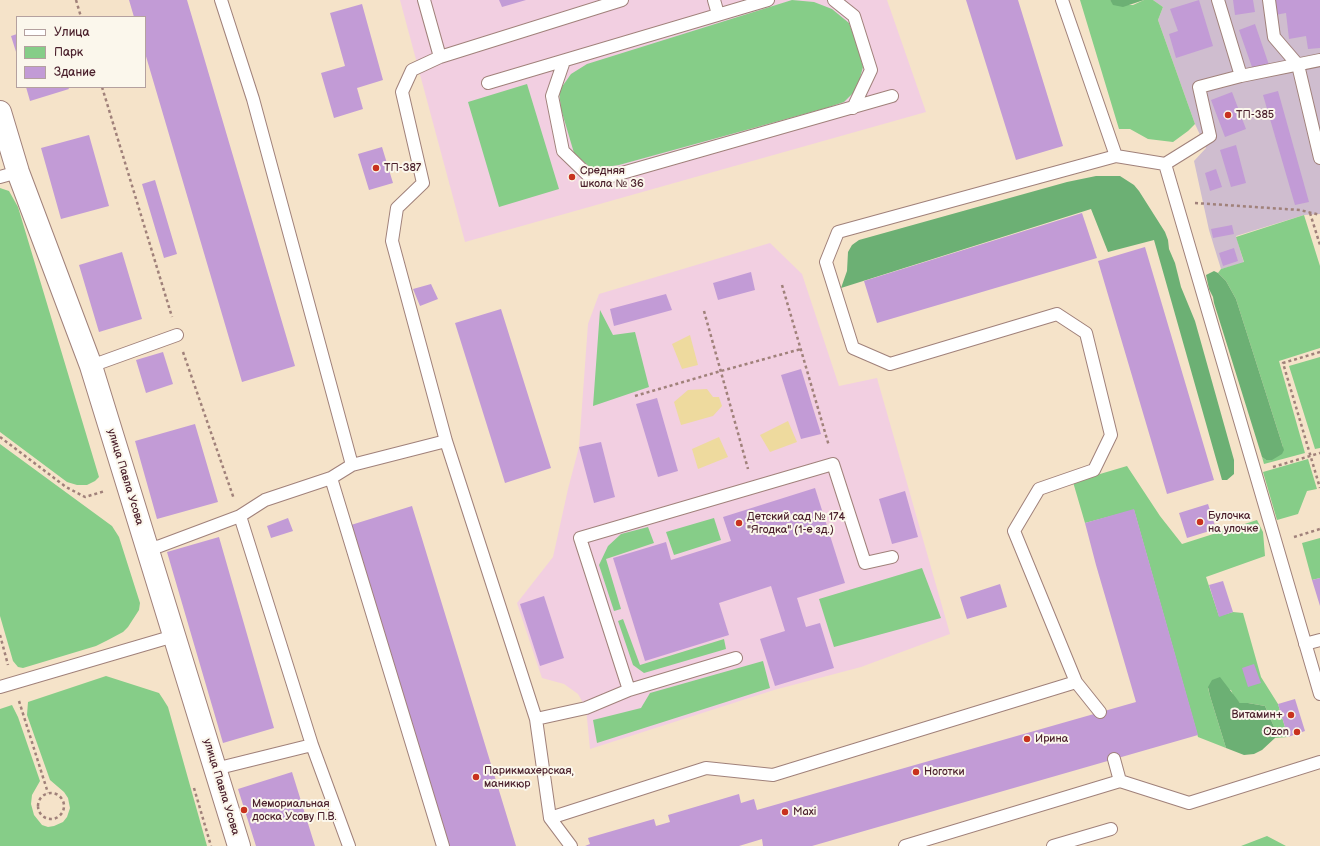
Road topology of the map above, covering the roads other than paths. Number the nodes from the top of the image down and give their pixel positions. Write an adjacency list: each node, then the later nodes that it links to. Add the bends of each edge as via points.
1 (221, 0): 27 (lane, via 253,99)
2 (424, 0): 11 (lane)
3 (622, 0): 11 (lane)
4 (714, 0): 10 (lane)
5 (768, 0): 10 (lane)
6 (834, 0): 18 (lane, via 854,16 871,70)
7 (1062, 0): 20 (lane)
8 (1218, 0): 15 (lane)
9 (1269, 0): 14 (lane, via 1274,37)
10 (718, 14): 13 (lane)
11 (440, 58): 26 (lane, via 412,70 402,92 423,183 397,208 392,241)
12 (1320, 60): 14 (lane)
13 (564, 61): 16 (lane); 18 (lane, via 552,96 563,151 594,181)
14 (1298, 65): 15 (lane); 21 (lane)
15 (1241, 76): 22 (lane, via 1199,87 1210,136)
16 (488, 83)
17 (892, 96): 18 (lane)
18 (853, 108)
19 (0, 112): 23 (street, улица Павла Усова)
20 (1116, 156): 22 (lane); 36 (lane, via 838,232 826,262 853,348 890,364 1057,314 1086,333 1111,435 1094,470 1039,489 1014,531)
21 (1320, 158)
22 (1165, 164): 34 (lane)
23 (9, 175): 25 (street, улица Павла Усова)
24 (177, 335): 25 (lane)
25 (90, 366): 30 (street, улица Павла Усова)
26 (446, 441): 27 (lane); 41 (lane)
27 (352, 465): 28 (lane)
28 (331, 478): 29 (lane, via 265,500); 51 (lane)
29 (240, 516): 30 (lane); 42 (lane)
30 (147, 549): 32 (street, улица Павла Усова)
31 (892, 557): 38 (lane, via 865,563 833,464 580,538)
32 (174, 636): 37 (lane); 45 (street, улица Павла Усова)
33 (1320, 640): 34 (lane)
34 (1306, 644): 39 (lane)
35 (736, 658): 38 (lane)
36 (1076, 682): 40 (lane); 47 (lane, via 773,775 706,768)
37 (0, 688)
38 (629, 690): 41 (lane, via 586,708)
39 (1320, 694)
40 (1100, 712)
41 (536, 719): 47 (lane)
42 (312, 745): 45 (lane); 50 (lane)
43 (1114, 760): 46 (lane)
44 (1320, 762): 46 (lane, via 1189,803)
45 (216, 769): 49 (street, улица Павла Усова)
46 (1120, 781): 53 (lane)
47 (550, 818): 52 (lane)
48 (1111, 829): 54 (lane)
49 (239, 846)
50 (349, 846)
51 (442, 846)
52 (571, 846)
53 (905, 846)
54 (1053, 846)

